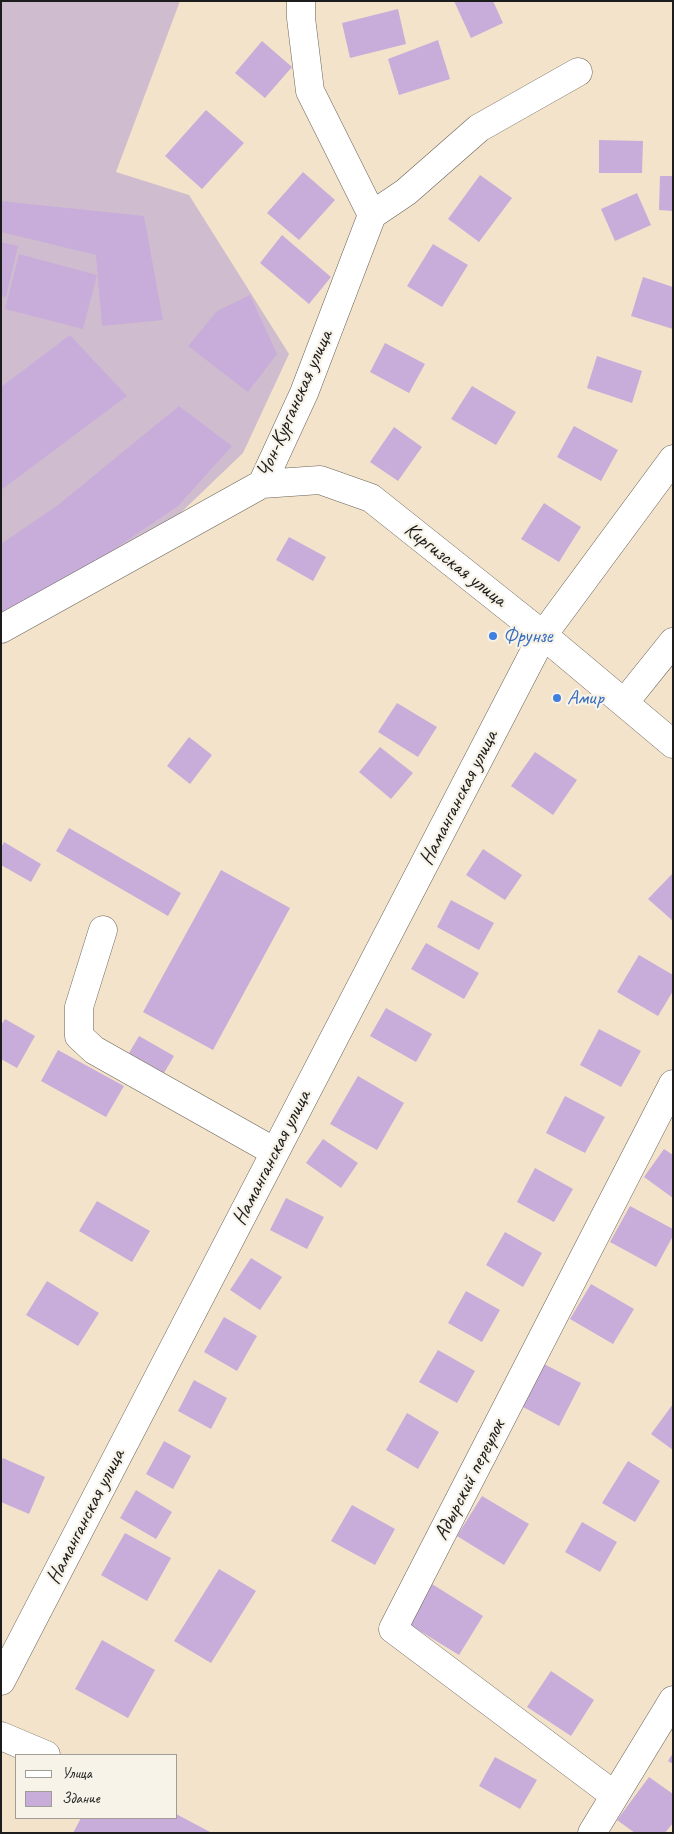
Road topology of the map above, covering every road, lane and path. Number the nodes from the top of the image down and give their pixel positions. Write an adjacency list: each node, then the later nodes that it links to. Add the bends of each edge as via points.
1 (301, 1): 3 (street, via 310,91)
2 (578, 72): 3 (street, via 479,128 406,192)
3 (372, 215): 5 (street, Чон-Курганская улица, via 304,393)
4 (673, 459): 7 (street)
5 (262, 484): 6 (street, Чон-Курганская улица); 7 (street, Киргизская улица, via 320,480 370,498)
6 (1, 629)
7 (543, 635): 9 (street, Киргизская улица); 13 (street, Наманганская улица)
8 (673, 642): 9 (street)
9 (624, 703): 10 (street, Киргизская улица)
10 (668, 736)
11 (103, 930): 13 (street, via 79,1007 79,1036 94,1050)
12 (673, 1084): 18 (street, Адырский переулок, via 393,1628)
13 (275, 1152): 14 (street, Наманганская улица)
14 (1, 1681)
15 (673, 1700): 18 (street)
16 (1, 1736): 17 (street)
17 (44, 1754)
18 (614, 1795): 19 (street)
19 (592, 1833)

